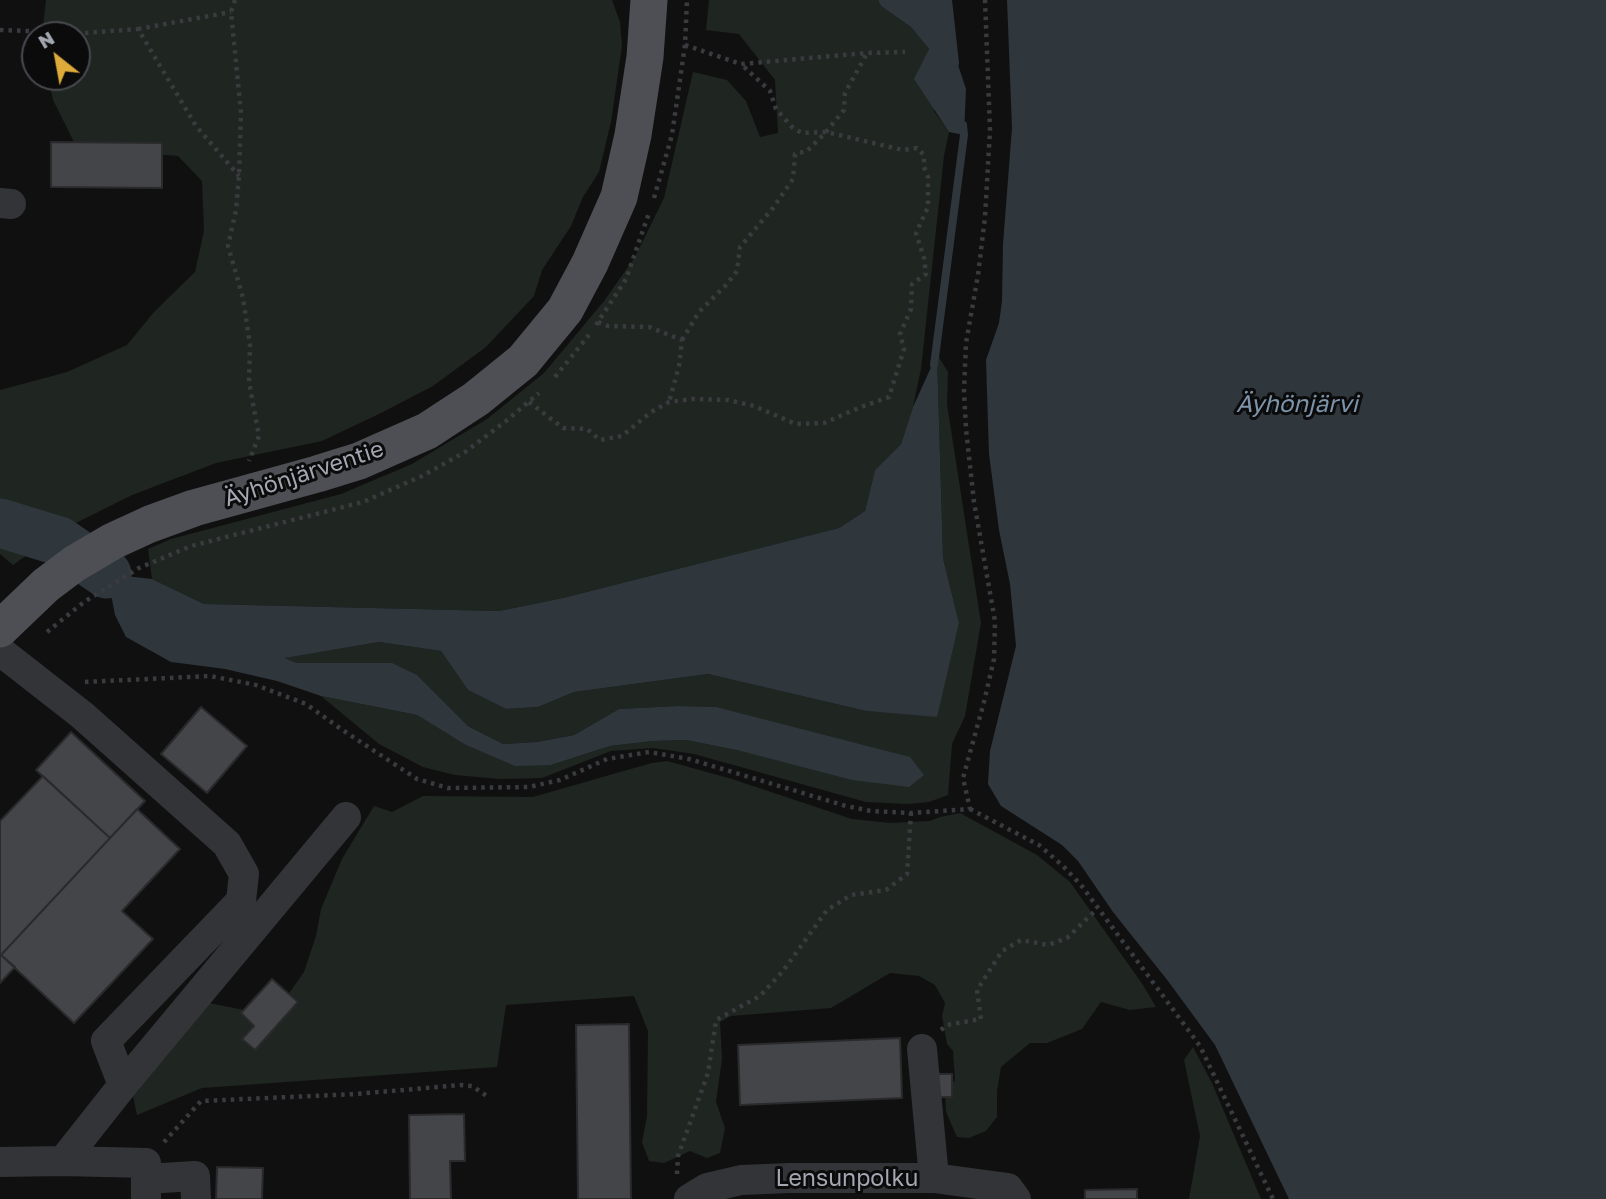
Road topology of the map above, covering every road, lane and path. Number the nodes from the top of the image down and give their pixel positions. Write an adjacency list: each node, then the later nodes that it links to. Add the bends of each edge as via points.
1 (235, 0): 4 (path)
2 (649, 0): 17 (main road, Äyhönjärventie, via 645,57 619,197 565,310 523,361 427,431 348,464)
3 (985, 0): 22 (path, via 990,130 985,217 966,343 964,391 974,502 995,621 994,659 963,778)
4 (231, 12): 5 (path); 12 (path, via 241,113)
5 (138, 29): 6 (path, via 84,33); 12 (path, via 196,126)
6 (0, 30)
7 (685, 45): 10 (path)
8 (905, 51): 9 (path)
9 (867, 53): 10 (path); 11 (path, via 845,93 844,110)
10 (741, 64): 11 (path, via 770,90 776,109 793,128 802,133)
11 (826, 132): 14 (path, via 807,151 795,154 793,179 740,247 737,271 699,312); 16 (path, via 903,150 916,148 924,155 928,207 916,233 926,274 912,284 911,309 900,334 904,349 889,397 824,424 796,424 728,400)
12 (239, 176): 17 (path, via 228,246 243,298 250,345 249,382 259,436)
13 (598, 322): 14 (path, via 649,327)
14 (682, 340): 16 (path)
15 (528, 402): 16 (path, via 563,428 586,429 600,440 622,436)
16 (669, 402)
17 (233, 497): 19 (main road, Äyhönjärventie, via 113,541 46,585)
18 (139, 568): 20 (path)
19 (0, 629)
20 (7, 657): 21 (street)
21 (40, 681): 23 (path, via 210,676 256,685 306,704 417,779 448,788 528,787 561,780 607,759 649,752 689,759 846,806); 27 (street, via 227,844 244,874 241,901 106,1041)
22 (970, 809): 23 (path); 25 (path, via 1039,845 1081,885)
23 (911, 813): 33 (path, via 907,874 886,890 851,895 827,911 760,996 716,1020 708,1073 678,1156)
24 (346, 817): 27 (street)
25 (1097, 909): 26 (path, via 1067,938 1048,945 1021,940 1002,951 977,990 981,1019 947,1025); 36 (path, via 1200,1046)
26 (922, 1049): 31 (street)
27 (123, 1085): 29 (street)
28 (487, 1096): 32 (path, via 461,1085 201,1101)
29 (63, 1161): 30 (street); 32 (street)
30 (0, 1162)
31 (934, 1178): 33 (street, Lensunpolku, via 790,1178); 34 (street, Lensunpolku)
32 (146, 1180): 35 (street, via 195,1176)
33 (683, 1188)
34 (1012, 1193)
35 (196, 1199)
36 (1273, 1199)

